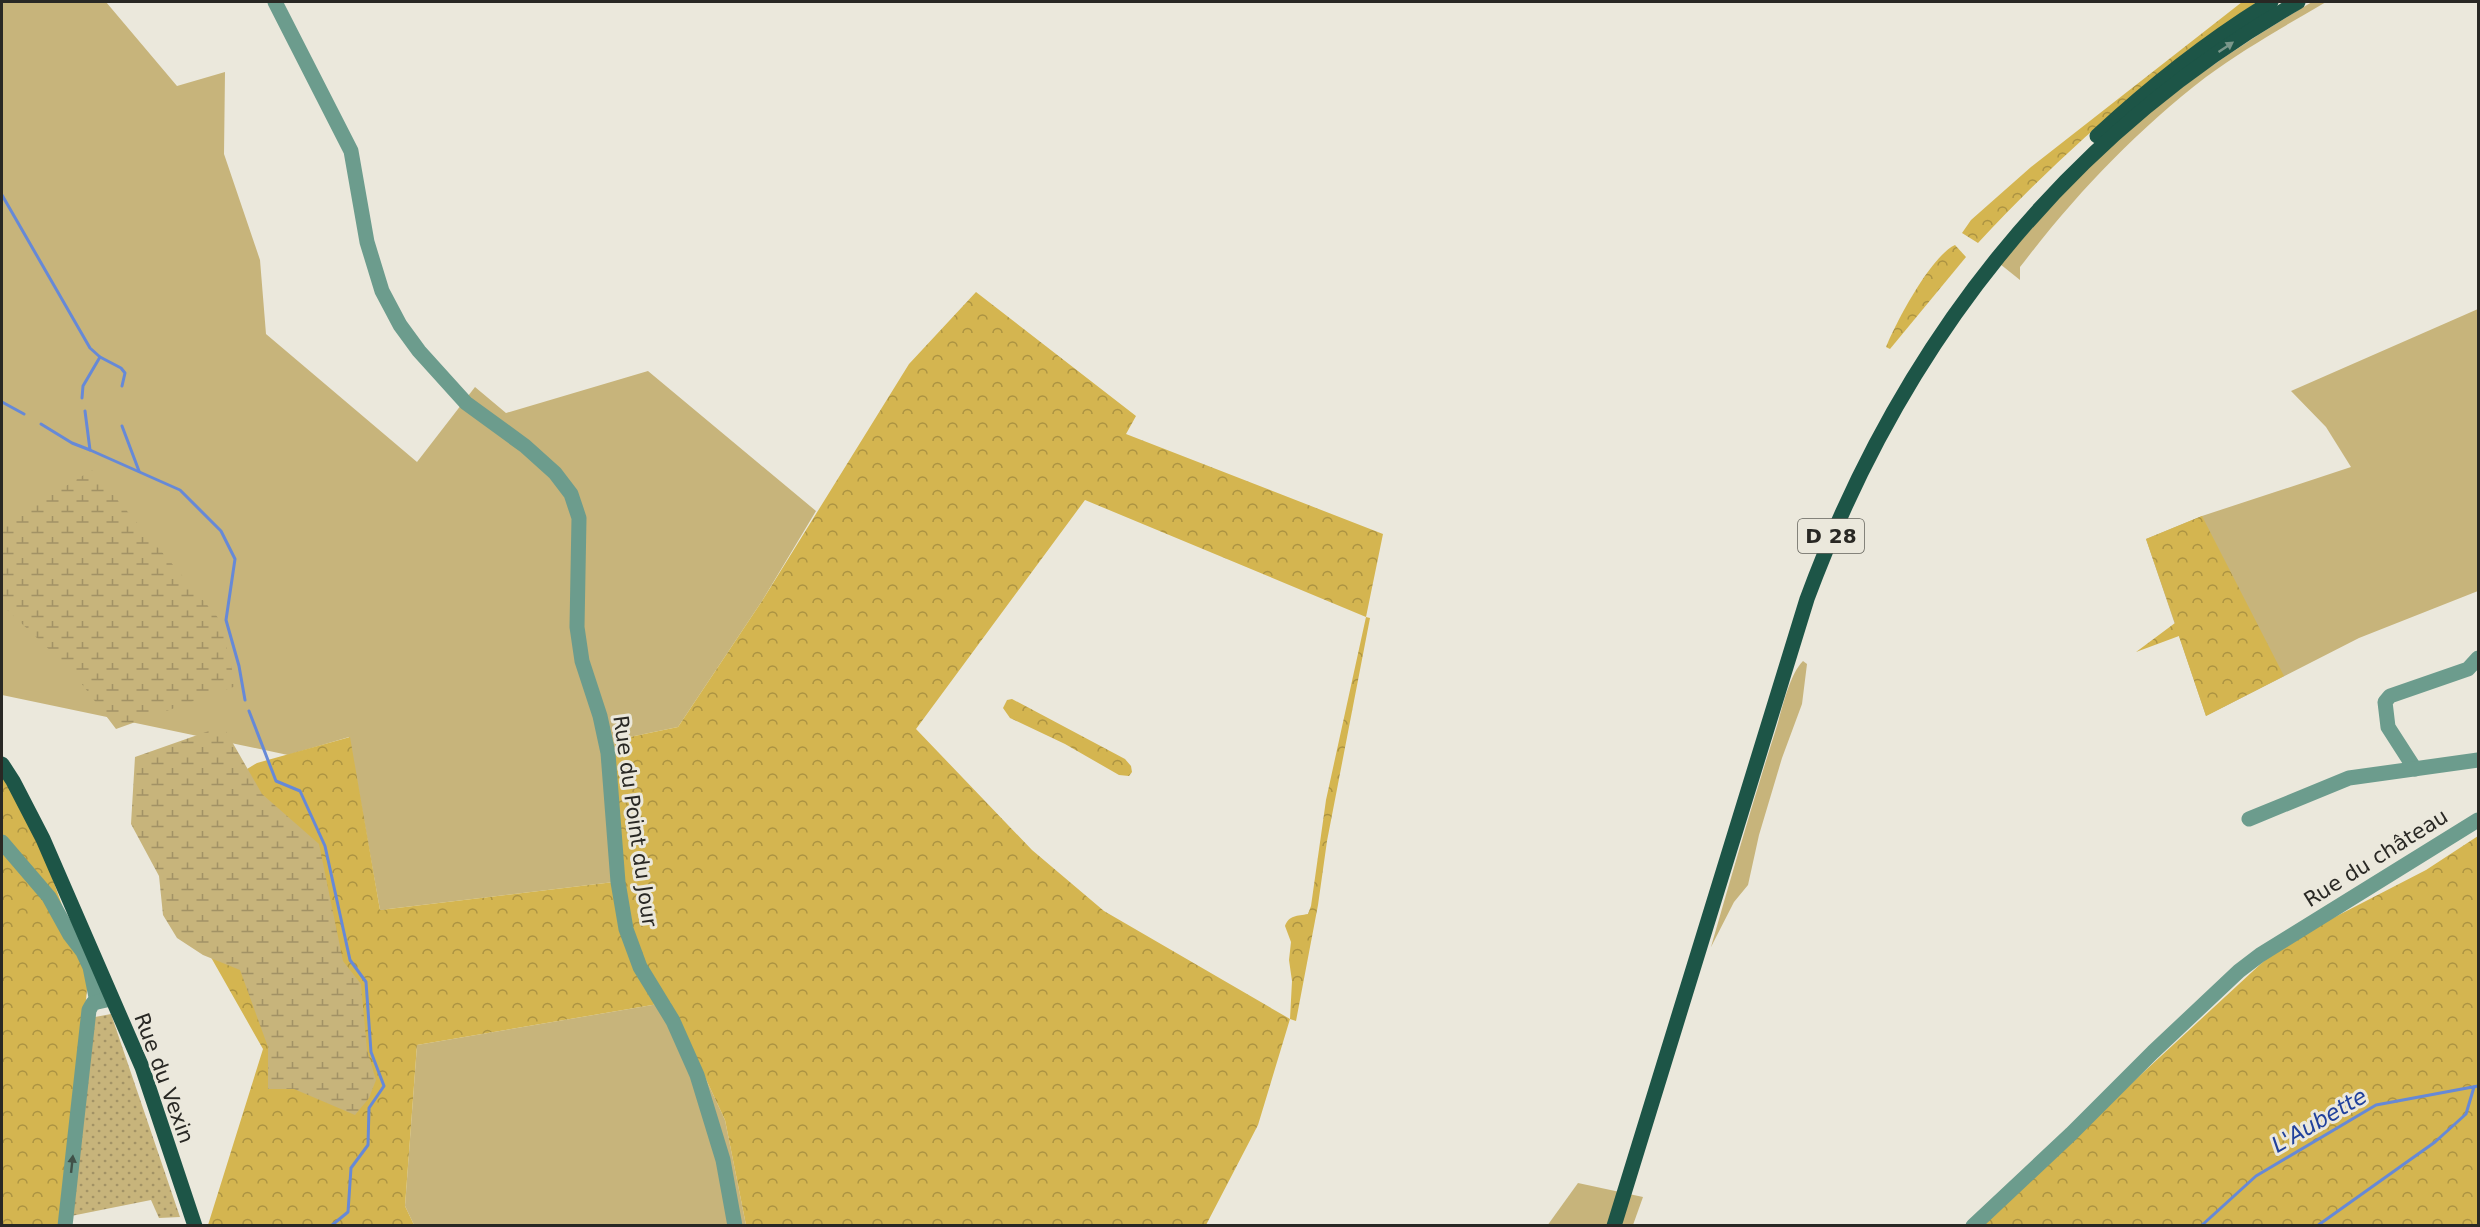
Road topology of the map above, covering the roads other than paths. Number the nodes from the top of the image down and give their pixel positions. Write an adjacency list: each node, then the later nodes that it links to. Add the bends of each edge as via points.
1 (275, 2): 15 (street, Rue du Point du Jour, via 351,152 367,242 382,291 400,325 466,403 525,446 571,494 579,518 577,627 582,661 608,753 618,882 626,929 640,967 674,1021 697,1076 723,1160)
2 (2271, 2): 16 (main road, D 28, via 2212,40 2141,97 2053,180 1955,297 1876,420 1826,525 1795,604)
3 (2298, 2): 17 (main road, D 28, one-way to 3, via 1807,599 1843,509 1892,410 1977,283 2068,179 2160,95)
4 (2478, 658): 7 (street, via 2468,669 2390,696 2385,702 2388,728)
5 (2478, 760): 7 (street)
6 (2, 764): 11 (main road, Rue du Vexin, via 43,839)
7 (2415, 769): 8 (street, via 2349,778)
8 (2248, 819)
9 (2478, 820): 18 (street, Rue du château, via 2238,971)
10 (2, 842): 11 (street, via 49,897)
11 (85, 948): 12 (main road, Rue du Vexin)
12 (104, 1000): 13 (street, one-way to 12, via 89,1010 93,1003); 14 (main road, Rue du Vexin, via 142,1067)
13 (65, 1224)
14 (195, 1226)
15 (735, 1226)
16 (1605, 1226)
17 (1614, 1226)
18 (1973, 1226)

